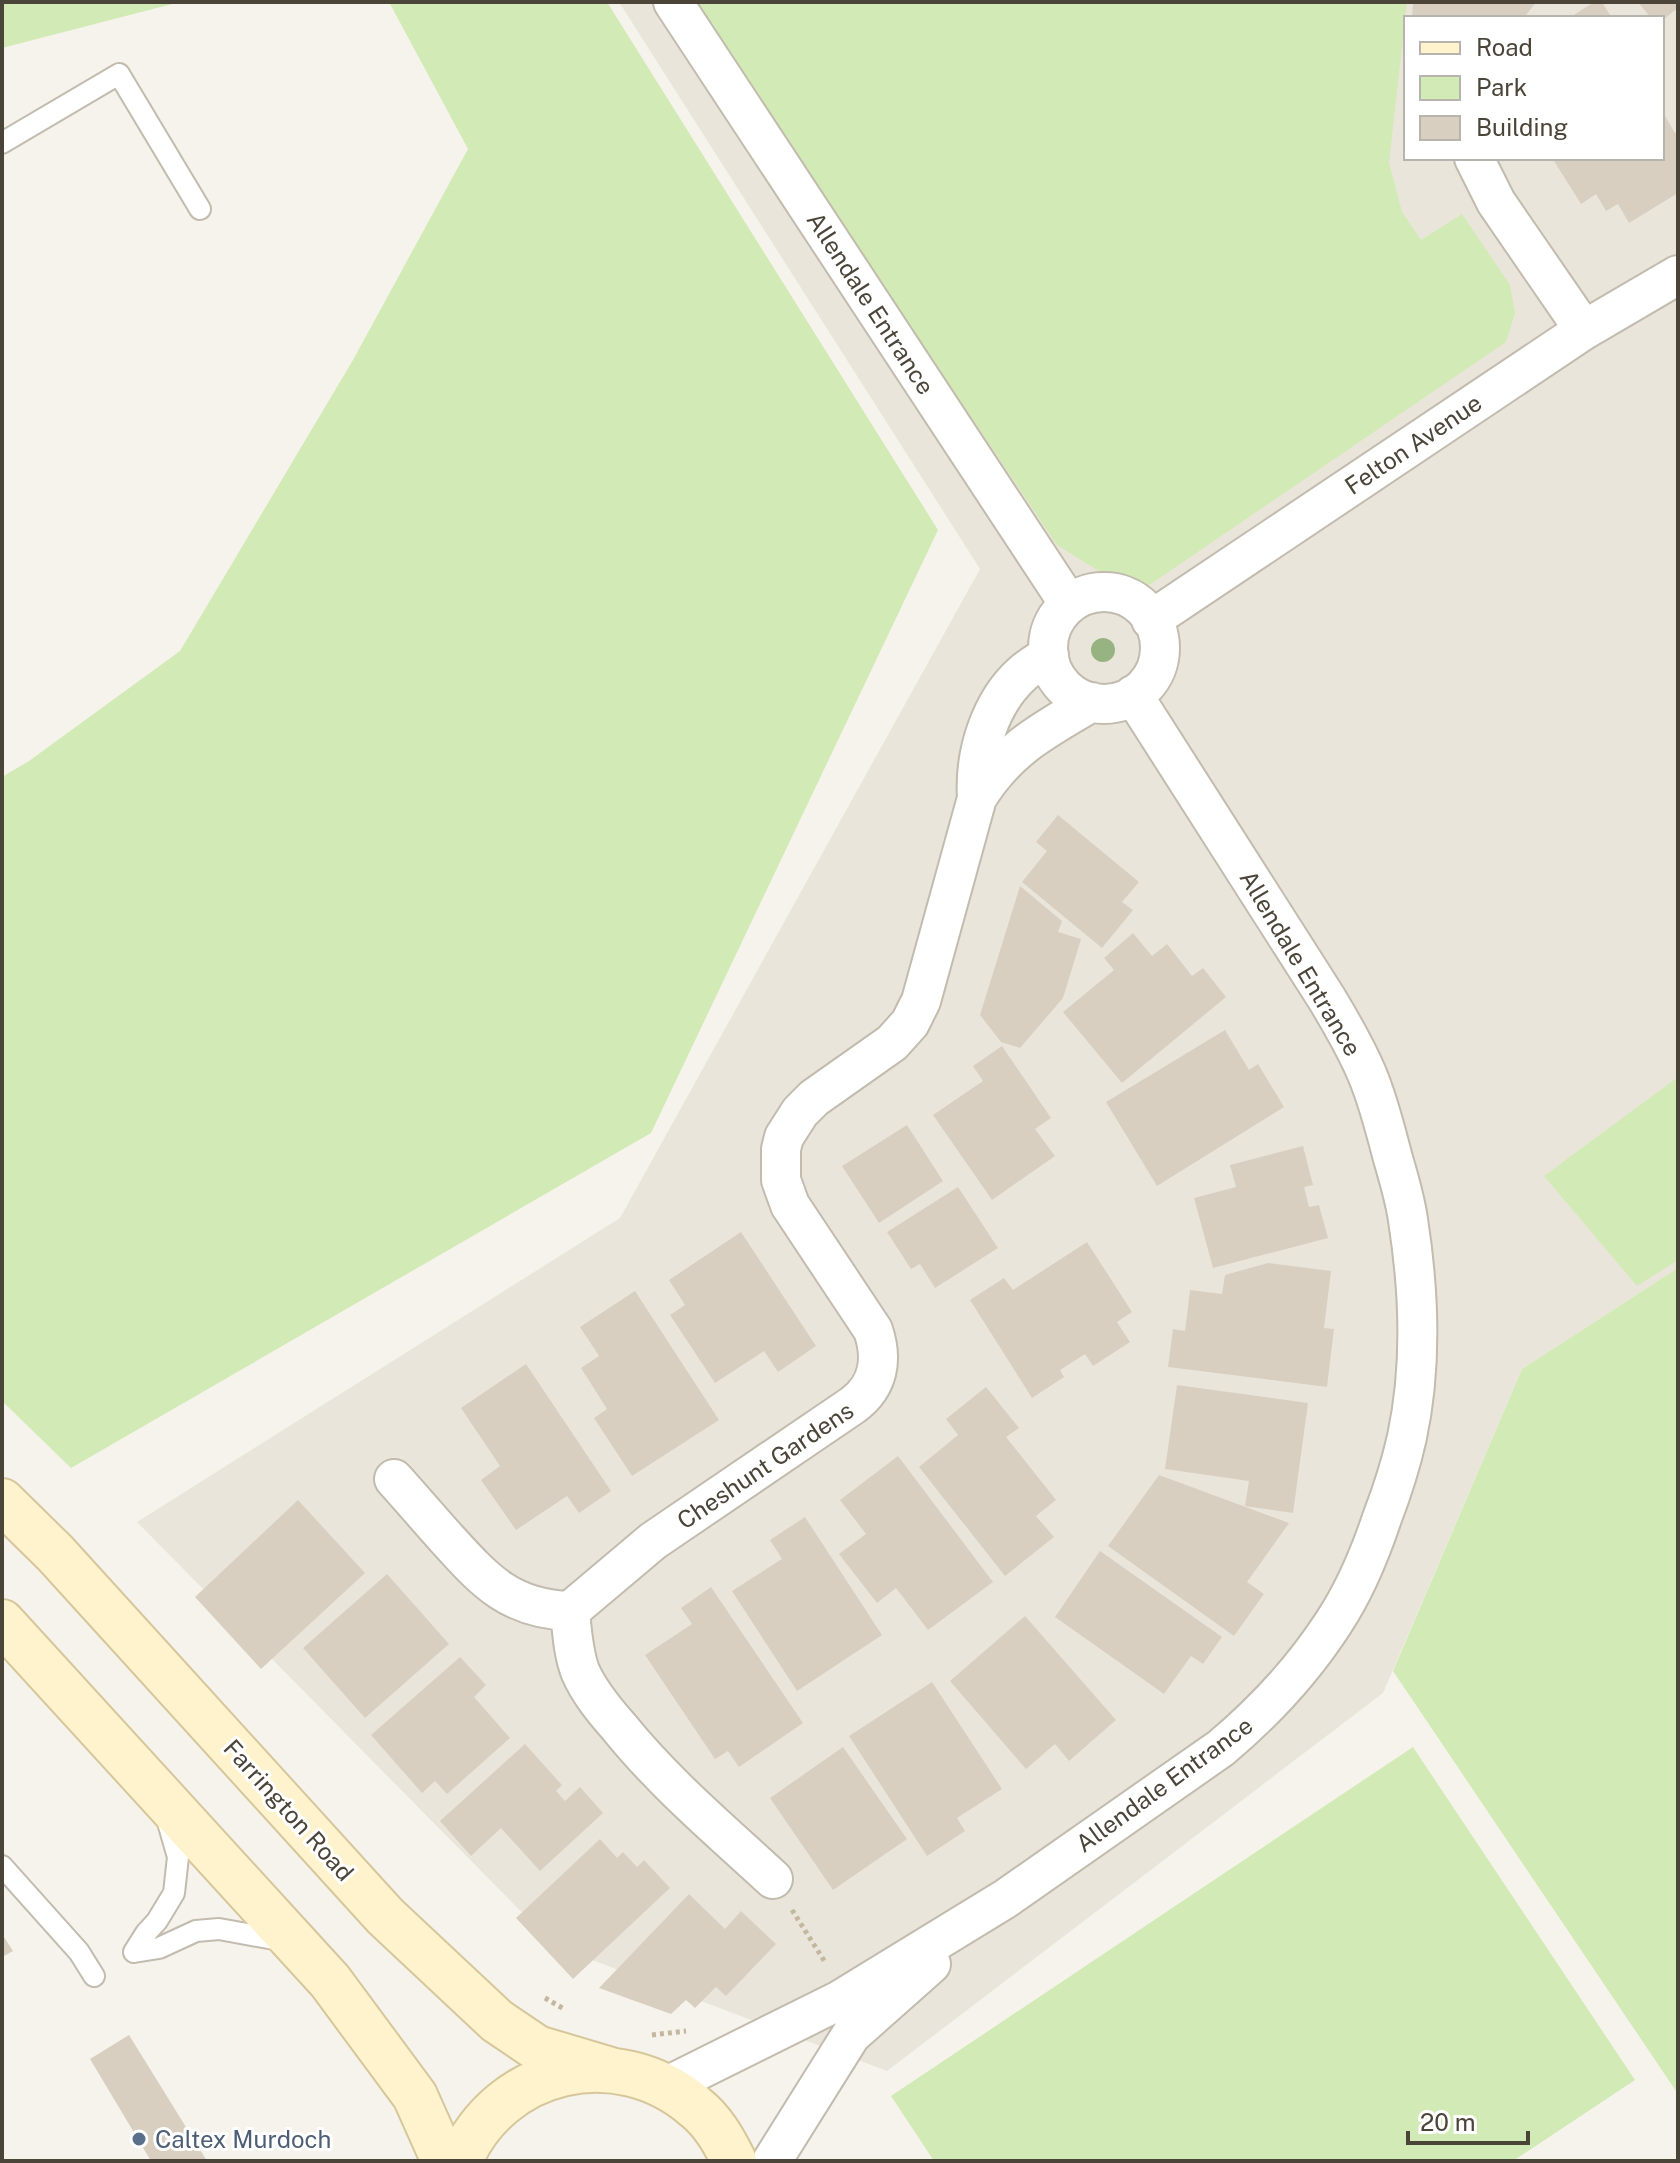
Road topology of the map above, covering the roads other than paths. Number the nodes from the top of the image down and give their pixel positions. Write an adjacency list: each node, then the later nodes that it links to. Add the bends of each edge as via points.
1 (673, 2): 7 (street, Allendale Entrance)
2 (2, 143): 4 (lane, via 119,74)
3 (1475, 160): 6 (street, via 1496,202)
4 (200, 209)
5 (1678, 275): 6 (street, Felton Avenue)
6 (1584, 330): 8 (street, Felton Avenue)
7 (1069, 604): 8 (street, via 1088,594 1109,592 1137,603); 9 (street, via 1051,629)
8 (1151, 620): 10 (street, via 1159,640 1158,662 1149,681)
9 (1049, 655): 11 (street, via 1064,687); 12 (street, via 1024,672 997,709 980,751)
10 (1133, 695): 11 (street, via 1113,703); 20 (street, Allendale Entrance, via 1327,999 1368,1076 1408,1218 1417,1325 1412,1404 1403,1452 1373,1545 1335,1620 1304,1665 1221,1748)
11 (1092, 702): 12 (street, via 1028,740 996,769)
12 (977, 798): 15 (street, Cheshunt Gardens, via 916,1013 892,1043 800,1112 781,1149 781,1180 790,1205 877,1340 879,1364 873,1384 853,1405 653,1541)
13 (394, 1479): 15 (street, via 491,1585 530,1605)
14 (2, 1501): 23 (main road, Farrington Road, via 385,1916 485,2010 537,2048)
15 (570, 1611): 19 (street, via 575,1655 588,1688 634,1747)
16 (2, 1622): 17 (main road)
17 (160, 1795): 21 (main road); 21 (lane, via 178,1857 174,1893 134,1952 159,1948 196,1931 219,1929)
18 (2, 1866): 22 (lane)
19 (773, 1879)
20 (1005, 1899): 24 (street, Allendale Entrance, via 840,2000); 28 (street, Allendale Entrance, via 851,2035)
21 (296, 1943): 25 (main road, via 415,2096)
22 (94, 1976)
23 (611, 2070): 24 (main road); 26 (main road, via 569,2071 530,2084 495,2108)
24 (667, 2086): 27 (main road, via 697,2107)
25 (444, 2161)
26 (460, 2161)
27 (734, 2161)
28 (772, 2161)

